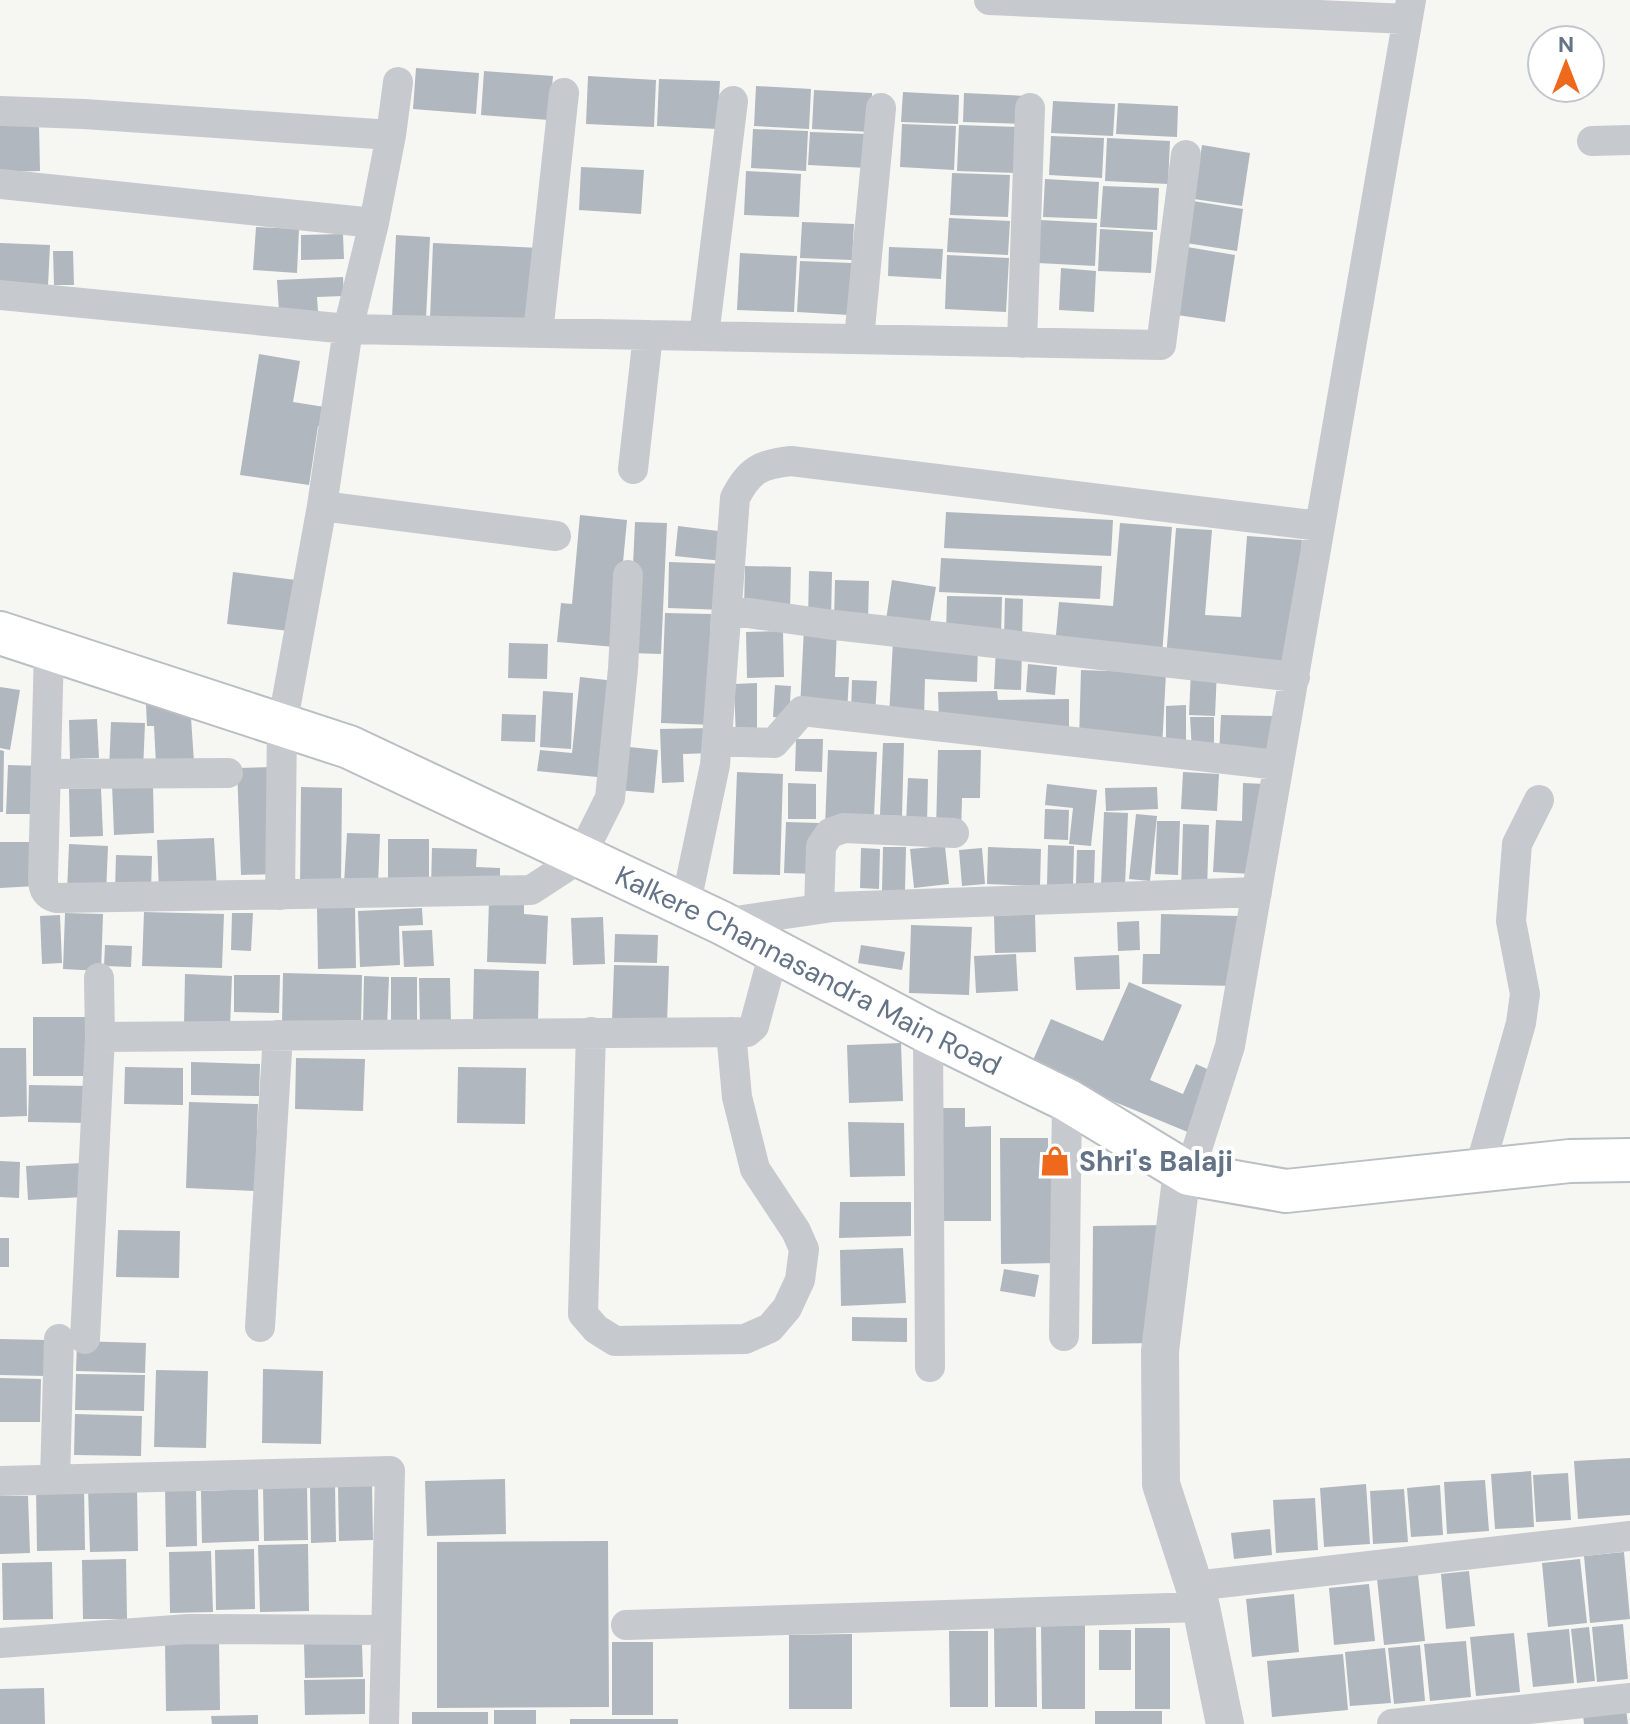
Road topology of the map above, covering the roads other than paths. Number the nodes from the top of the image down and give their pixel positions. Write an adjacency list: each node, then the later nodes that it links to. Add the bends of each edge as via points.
1 (989, 0): 2 (street)
2 (1409, 9): 24 (street)
3 (398, 82): 9 (street)
4 (564, 93): 17 (street)
5 (733, 101): 19 (street)
6 (881, 108): 20 (street)
7 (1030, 108): 21 (street)
8 (0, 111): 9 (street)
9 (391, 135): 14 (street)
10 (1630, 140): 11 (street)
11 (1592, 141)
12 (1186, 155): 21 (street, via 1161,345)
13 (0, 184): 14 (street)
14 (374, 223): 16 (street)
15 (0, 295): 16 (street)
16 (348, 329): 17 (street); 23 (street)
17 (538, 333): 18 (street)
18 (648, 335): 19 (street); 22 (street)
19 (704, 336): 20 (street)
20 (859, 339): 21 (street)
21 (1022, 343)
22 (633, 469)
23 (322, 506): 25 (street); 31 (street)
24 (1320, 526): 27 (street, via 791,461 771,463 757,468 735,498); 30 (street)
25 (556, 536)
26 (628, 575): 38 (street, via 610,798)
27 (727, 610): 30 (street); 32 (street)
28 (0, 633): 29 (main road, Kalkere Channasandra Main Road)
29 (49, 649): 31 (main road, Kalkere Channasandra Main Road); 35 (street)
30 (1295, 677): 33 (street)
31 (282, 726): 38 (main road, Kalkere Channasandra Main Road, via 349,747); 40 (street)
32 (717, 741): 33 (street, via 774,743 802,711); 42 (street)
33 (1278, 765): 39 (street)
34 (228, 773): 35 (street)
35 (46, 774): 40 (street, via 43,879 50,896)
36 (1539, 800): 52 (street, via 1517,844 1511,921 1525,994 1521,1023)
37 (954, 833): 41 (street, via 844,828 830,833 821,846)
38 (580, 858): 40 (street, via 531,890); 42 (main road, Kalkere Channasandra Main Road)
39 (1257, 892): 41 (street); 53 (street, via 1230,1046)
40 (280, 895)
41 (819, 909): 42 (street)
42 (704, 915): 43 (main road, Kalkere Channasandra Main Road)
43 (774, 952): 46 (street, via 754,1026 747,1032); 47 (main road, Kalkere Channasandra Main Road)
44 (99, 978): 49 (street)
45 (591, 1032): 46 (street); 46 (street, via 583,1314 615,1341 745,1339 770,1328 800,1280 804,1249 755,1169 745,1137); 48 (street)
46 (731, 1032)
47 (928, 1032): 50 (main road, Kalkere Channasandra Main Road); 56 (street)
48 (278, 1035): 49 (street); 54 (street)
49 (100, 1037): 57 (street)
50 (1067, 1100): 53 (main road, Kalkere Channasandra Main Road); 55 (street)
51 (1630, 1160): 52 (main road, Kalkere Channasandra Main Road)
52 (1479, 1171): 53 (main road, Kalkere Channasandra Main Road, via 1286,1191)
53 (1186, 1172): 60 (street, via 1160,1351 1161,1484)
54 (260, 1327)
55 (1064, 1336)
56 (930, 1367)
57 (55, 1479): 58 (street); 62 (street, via 390,1471)
58 (0, 1481)
59 (1630, 1536): 60 (street)
60 (1197, 1596): 61 (street); 66 (street)
61 (626, 1625)
62 (386, 1630): 63 (street, via 188,1629); 65 (street)
63 (0, 1643)
64 (1630, 1698): 67 (street)
65 (384, 1724)
66 (1225, 1724)
67 (1392, 1724)

